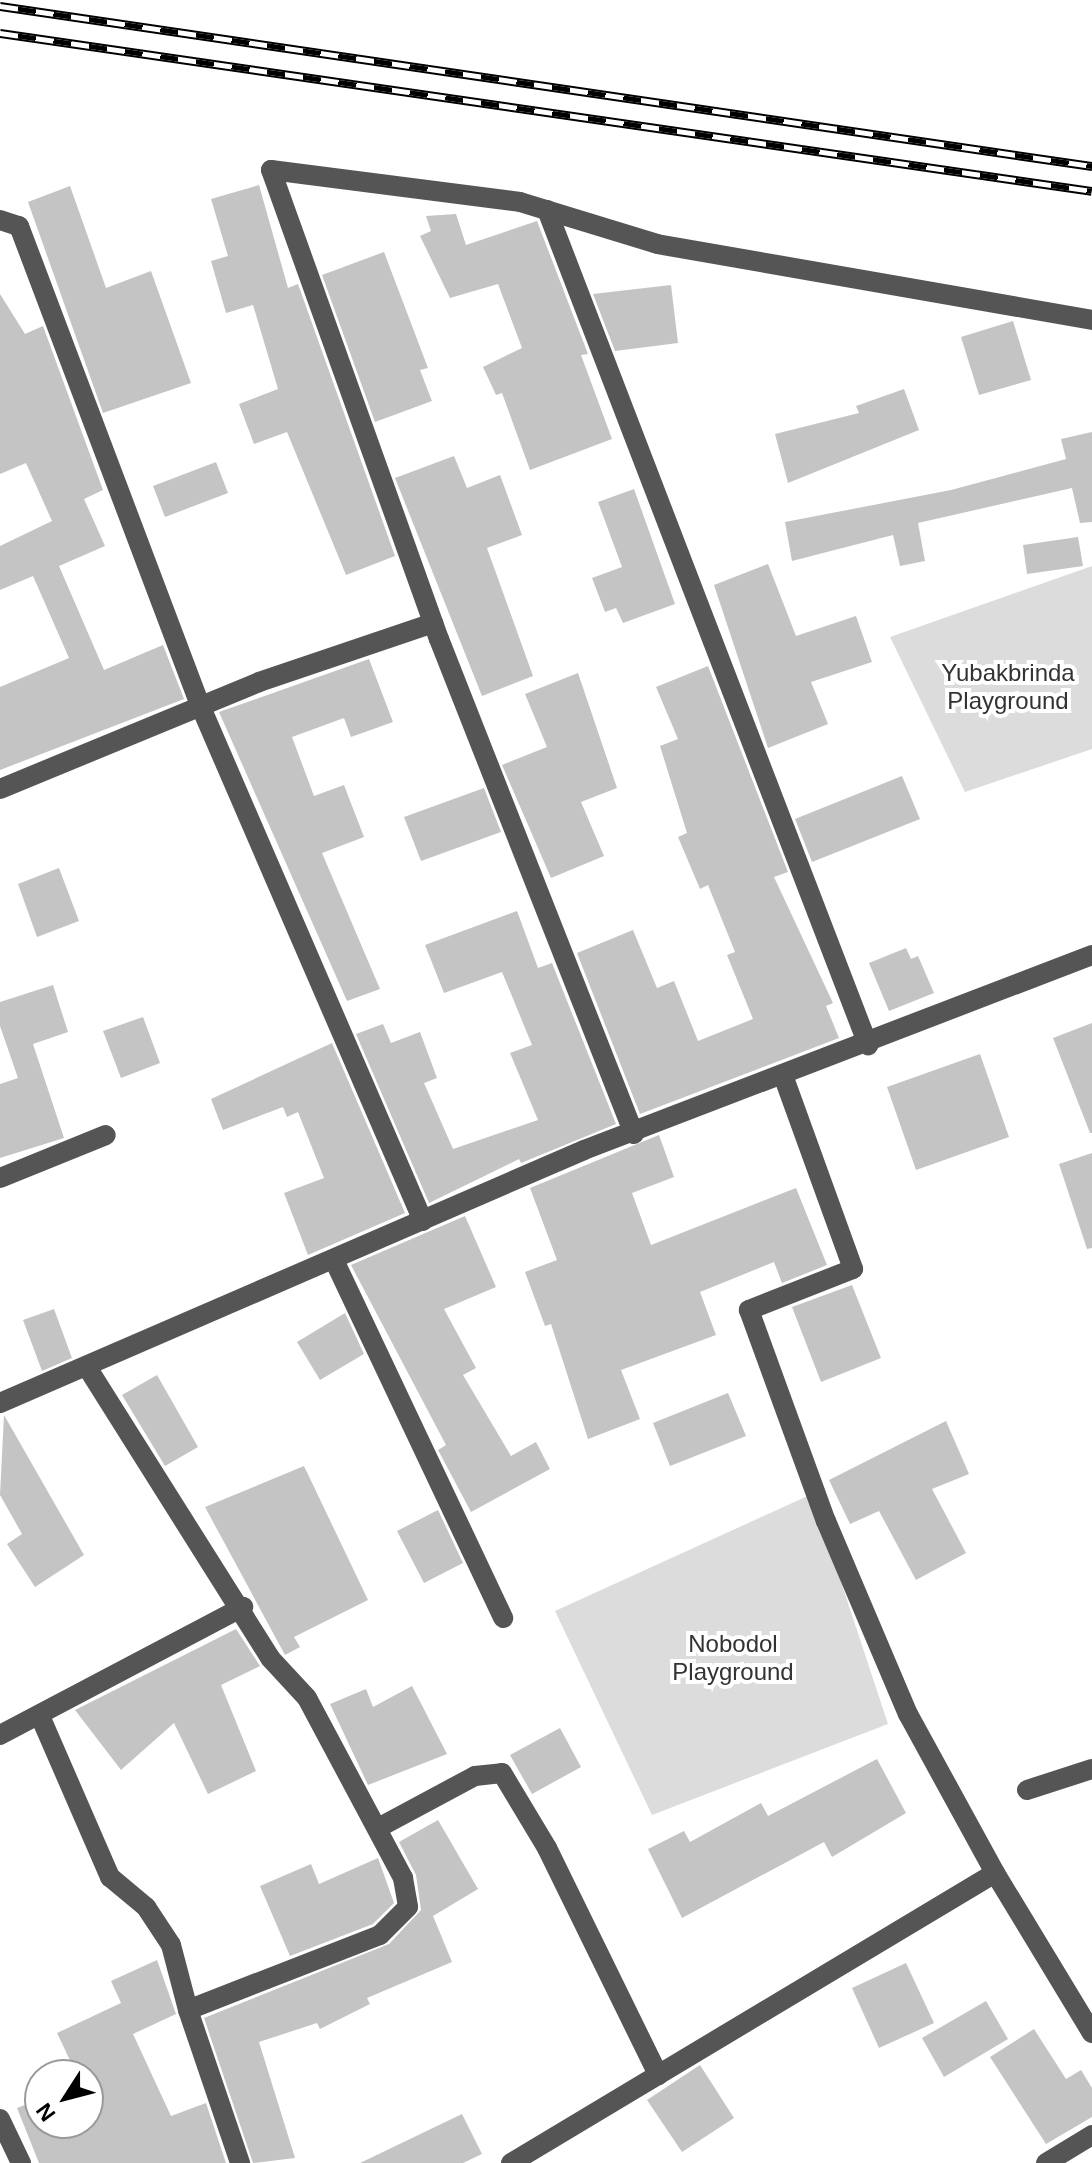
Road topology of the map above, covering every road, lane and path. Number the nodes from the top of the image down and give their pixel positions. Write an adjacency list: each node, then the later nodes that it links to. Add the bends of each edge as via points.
1 (547, 210): 3 (street, via 657,244); 4 (street, via 271,170); 8 (street)
2 (0, 220): 5 (street, via 19,226)
3 (1092, 320)
4 (433, 623): 5 (street); 10 (street)
5 (200, 705): 6 (street); 13 (street)
6 (0, 789)
7 (1092, 955): 8 (street)
8 (868, 1045): 9 (street)
9 (784, 1078): 10 (street); 24 (street, via 853,1269 749,1310 826,1521 908,1714)
10 (634, 1134): 13 (street)
11 (106, 1135): 12 (street)
12 (0, 1178)
13 (423, 1221): 14 (street)
14 (334, 1260): 15 (street); 18 (street)
15 (87, 1367): 16 (street); 17 (street)
16 (0, 1403)
17 (243, 1607): 19 (street); 23 (street, via 270,1658 307,1698)
18 (503, 1618)
19 (40, 1716): 20 (street); 25 (street, via 110,1877 146,1907 171,1945)
20 (0, 1735)
21 (1092, 1769): 22 (street)
22 (1027, 1790)
23 (378, 1828): 25 (street, via 403,1878 408,1907 397,1923); 27 (street, via 475,1776 502,1773 547,1848)
24 (995, 1873): 26 (street); 27 (street)
25 (188, 2010): 31 (street)
26 (1092, 2033)
27 (658, 2075): 32 (street)
28 (0, 2119): 30 (street)
29 (1092, 2135): 33 (street)
30 (21, 2163)
31 (240, 2163)
32 (511, 2163)
33 (1046, 2163)

